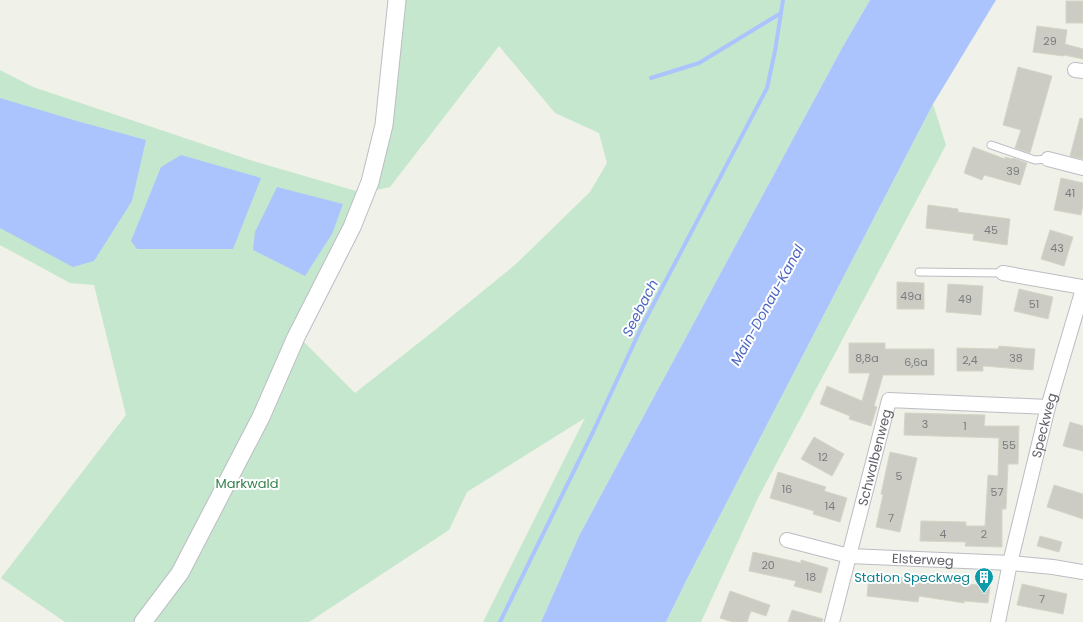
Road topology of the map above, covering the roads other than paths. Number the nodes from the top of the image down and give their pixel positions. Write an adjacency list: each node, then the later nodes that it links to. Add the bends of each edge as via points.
1 (397, 0): 13 (street, via 384,125 370,182 352,226 296,337 261,417 180,573)
2 (991, 145): 3 (lane, via 1035,160)
3 (1048, 159): 4 (street)
4 (1083, 168)
5 (919, 272): 6 (lane)
6 (1003, 273): 7 (street, Speckweg)
7 (1083, 288): 8 (street, Speckweg)
8 (1048, 407): 10 (street, Schwalbenweg, via 889,400); 11 (street, Speckweg)
9 (787, 540): 10 (street, Elsterweg)
10 (849, 556): 11 (street, Elsterweg); 14 (street, Schwalbenweg)
11 (1010, 562): 12 (street, Elsterweg); 15 (street, Speckweg)
12 (1083, 572)
13 (143, 622)
14 (832, 622)
15 (998, 622)

